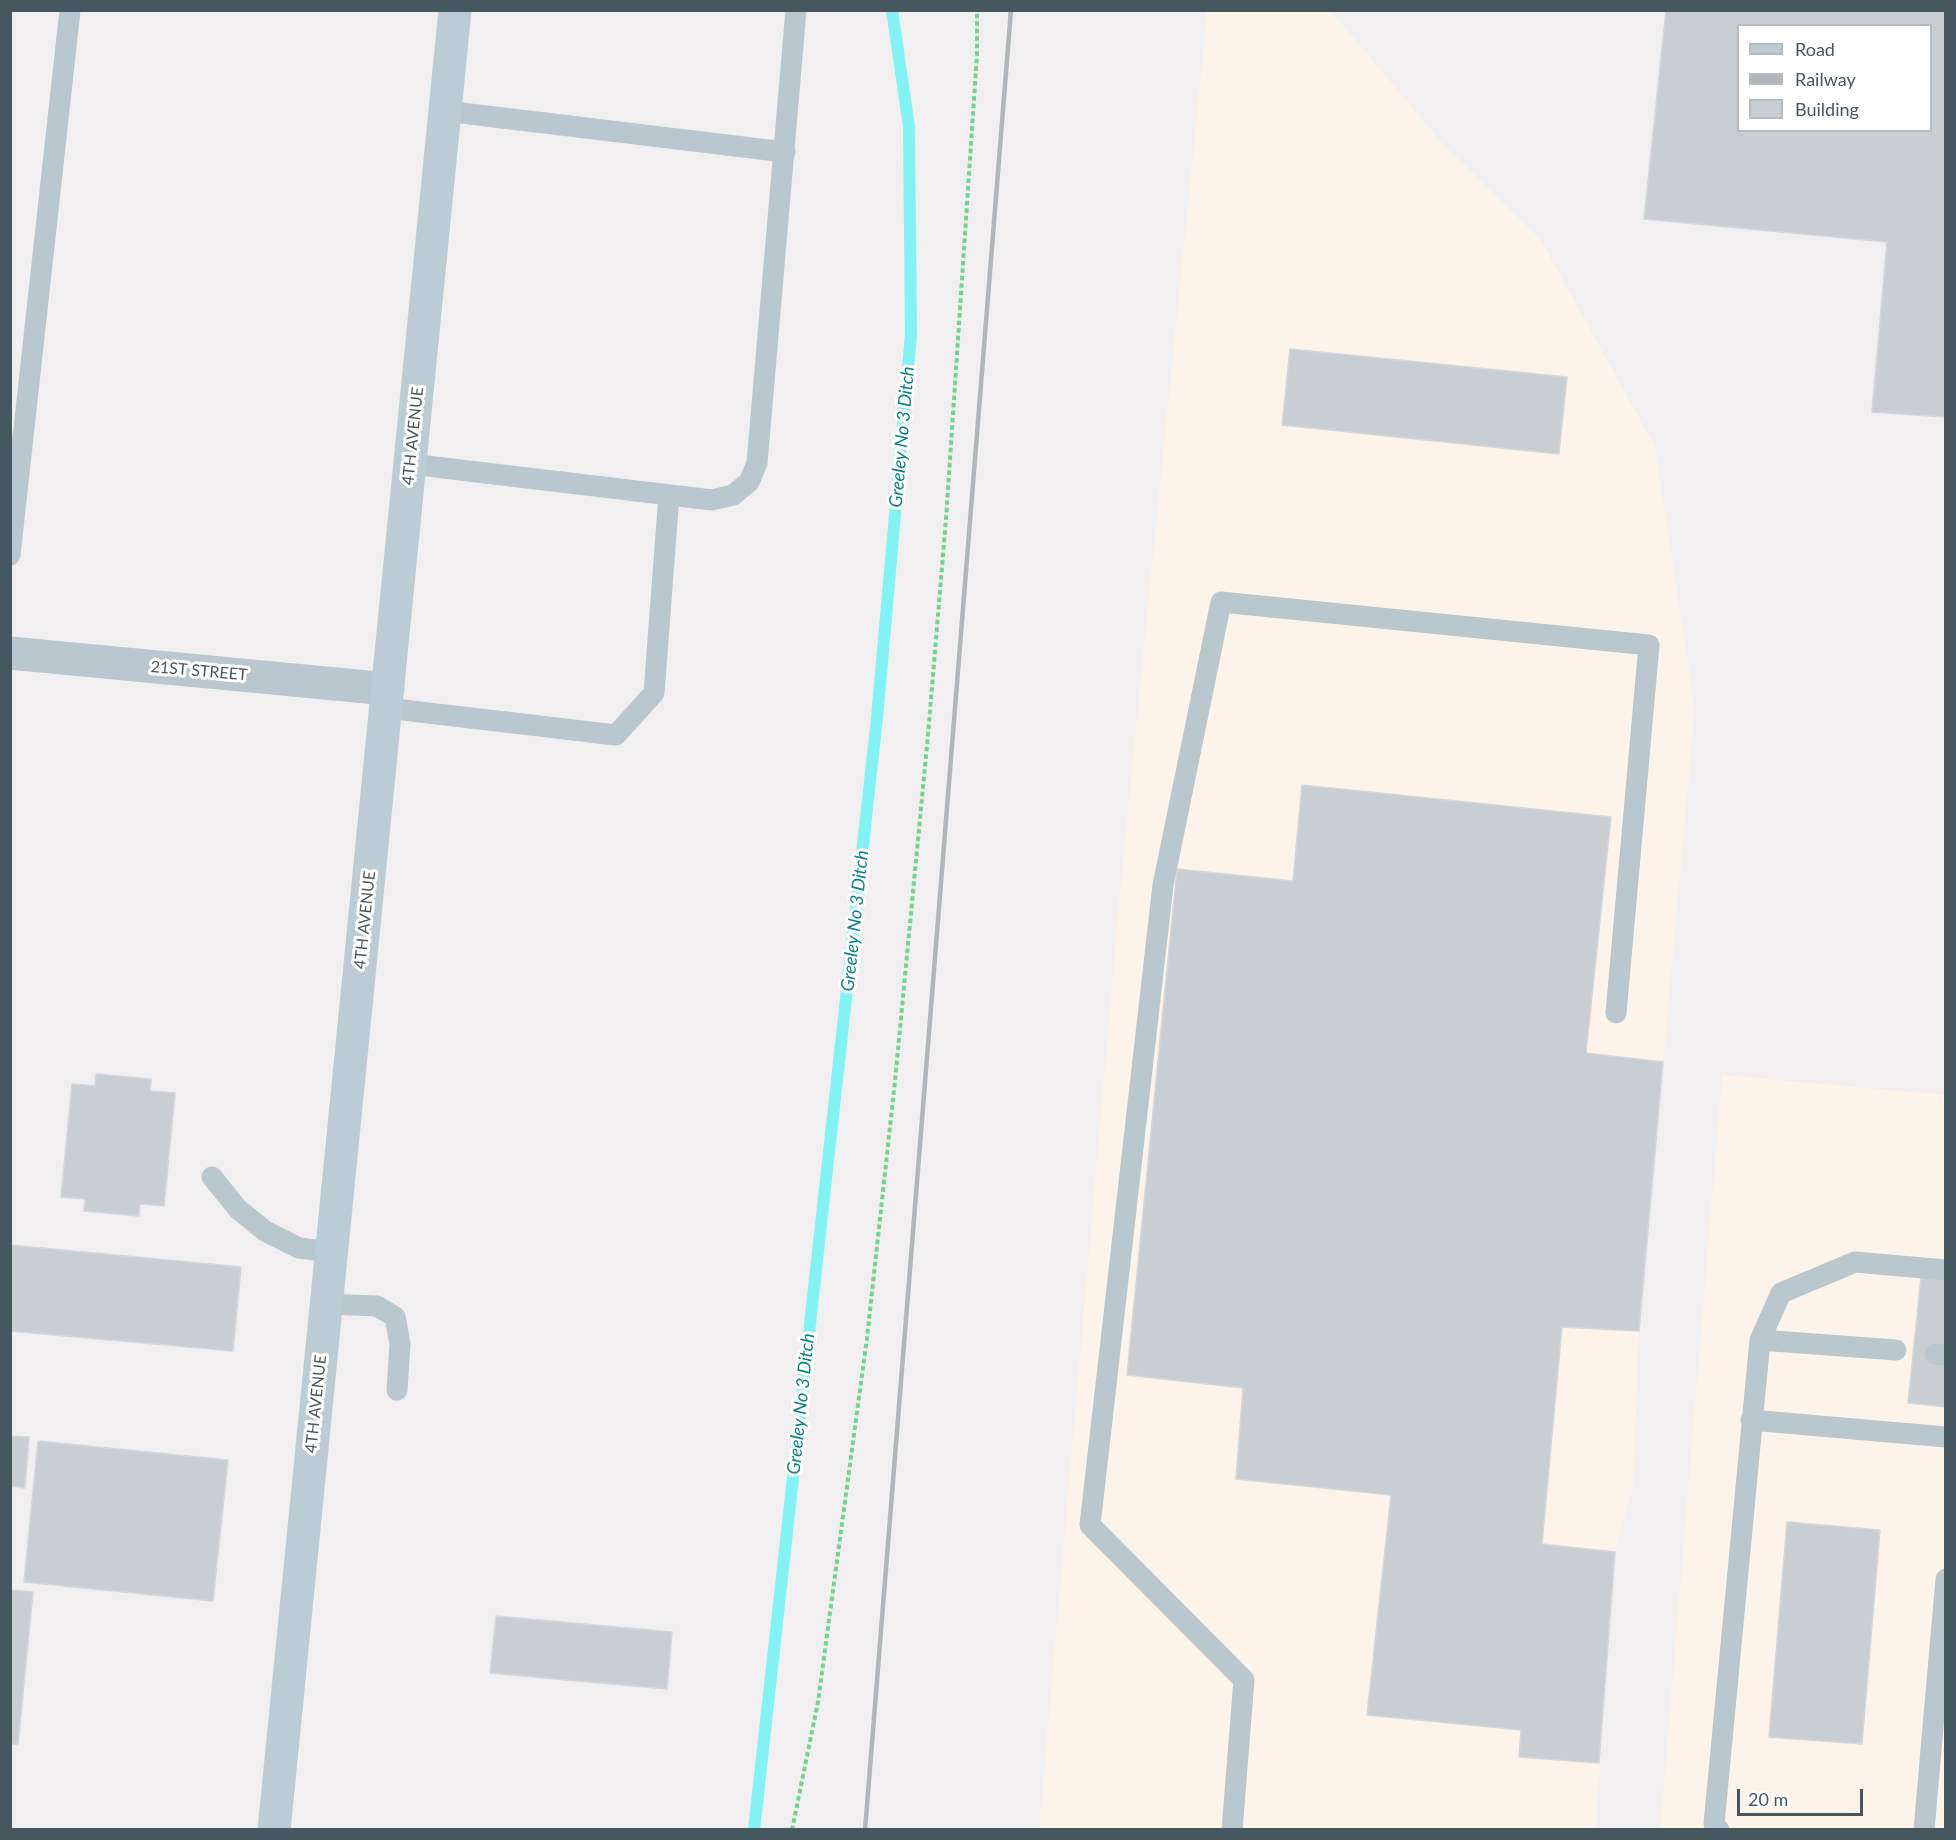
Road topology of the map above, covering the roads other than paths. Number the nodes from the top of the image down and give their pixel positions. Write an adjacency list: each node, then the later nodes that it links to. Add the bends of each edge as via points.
1 (70, 10): 8 (lane)
2 (455, 10): 4 (street, 4TH AVENUE)
3 (796, 10): 5 (lane)
4 (445, 111): 5 (lane); 6 (street, 4TH AVENUE)
5 (785, 152): 7 (lane, via 757,463 749,482 733,495 712,500)
6 (411, 464): 7 (lane); 10 (street, 4TH AVENUE)
7 (669, 495): 10 (lane, 21ST STREET, via 654,693 616,735)
8 (10, 555)
9 (10, 653): 10 (street, 21ST STREET)
10 (387, 699): 13 (street, 4TH AVENUE)
11 (1616, 1012): 26 (lane, via 1649,645 1221,602 1163,885 1090,1525 1244,1680)
12 (212, 1177): 13 (lane, via 238,1209 265,1231 299,1248)
13 (331, 1252): 15 (street, 4TH AVENUE)
14 (1946, 1270): 16 (lane, via 1855,1262 1781,1293)
15 (326, 1304): 18 (lane, via 377,1306 395,1317 400,1344); 25 (street, 4TH AVENUE)
16 (1760, 1340): 17 (lane); 19 (lane)
17 (1896, 1350)
18 (398, 1390)
19 (1751, 1420): 20 (lane); 27 (lane, via 1714,1824)
20 (1946, 1437)
21 (1946, 1579): 22 (lane)
22 (1944, 1620): 23 (lane)
23 (1941, 1688): 24 (lane)
24 (1938, 1759): 28 (lane)
25 (274, 1830)
26 (1232, 1830)
27 (1719, 1830)
28 (1924, 1830)

